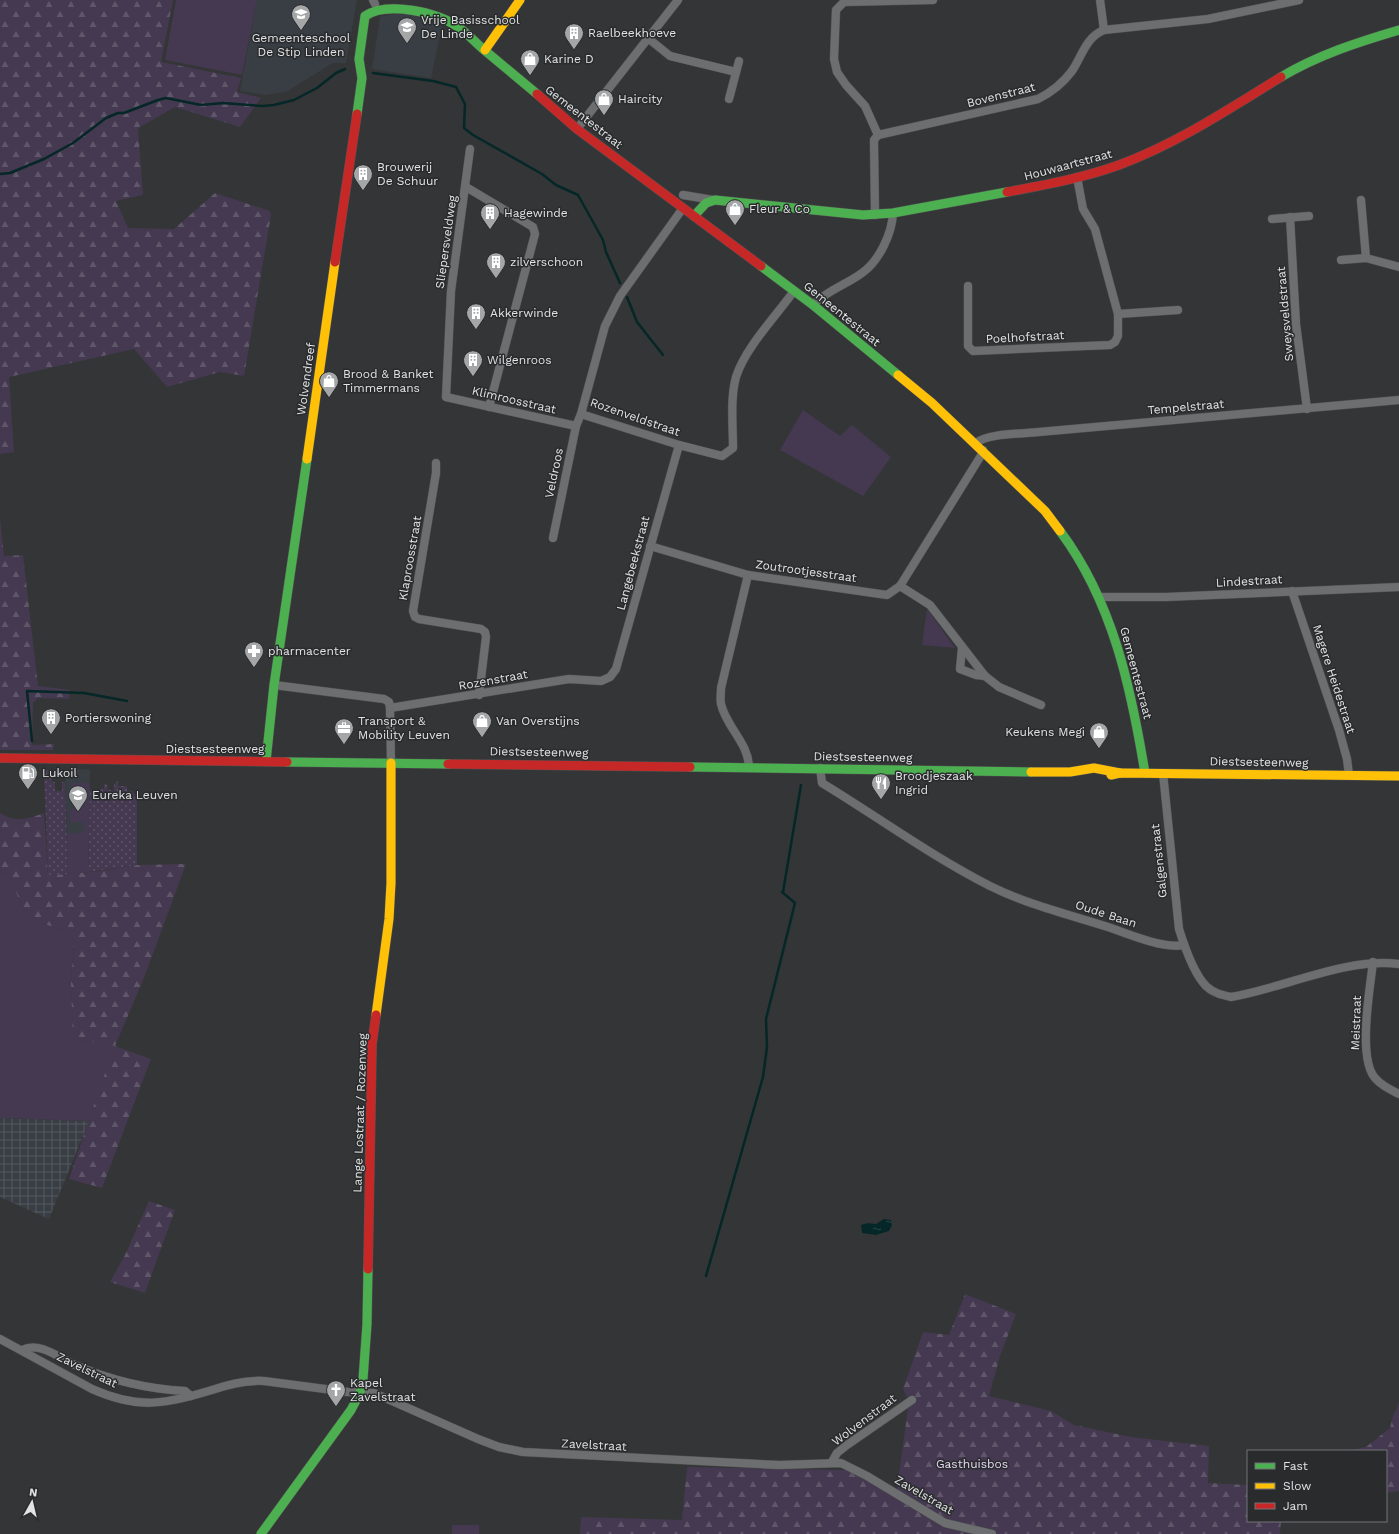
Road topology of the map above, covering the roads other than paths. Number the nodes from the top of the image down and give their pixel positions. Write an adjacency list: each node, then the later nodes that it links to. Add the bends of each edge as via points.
1 (520, 0): 10 (street)
2 (678, 0): 9 (street)
3 (933, 0): 15 (street, via 844,2 836,10 834,59 837,72 865,106)
4 (1100, 0): 7 (street)
5 (1299, 0): 7 (street, Bovenstraat, via 1208,19)
6 (374, 2): 10 (street, Gemeentestraat, via 402,4 437,15 458,26); 57 (street, Wolvendreef, via 366,16 359,59 362,78)
7 (1104, 30): 15 (street, Bovenstraat, via 1089,40 1062,82 1050,93 1038,99)
8 (1399, 30): 17 (street, Houwaartstraat, via 1354,43 1306,62 1202,126 1118,165)
9 (649, 39): 12 (street, via 670,56); 14 (street)
10 (485, 50): 14 (street, Gemeentestraat)
11 (739, 61): 12 (street)
12 (736, 72): 13 (street)
13 (729, 99)
14 (577, 128): 22 (street, Gemeentestraat)
15 (878, 136): 24 (street, via 874,140)
16 (470, 149): 18 (street)
17 (1077, 177): 23 (street, Houwaartstraat, via 1022,190); 36 (street, Poelhofstraat, via 1082,209 1095,229)
18 (466, 187): 37 (street, Sliepersveldweg, via 451,291); 39 (street, Sliepersveldweg, via 533,227 535,234)
19 (683, 195): 20 (street, Houwaartstraat)
20 (715, 200): 24 (street, Houwaartstraat); 25 (street, via 706,203)
21 (1361, 200): 29 (street)
22 (683, 208): 25 (street, Gemeentestraat); 41 (street, Rozenveldstraat, via 620,296 606,326)
23 (892, 213): 24 (street, Houwaartstraat); 34 (street, via 888,234 872,264 864,272 824,295)
24 (875, 215)
25 (694, 216): 33 (street, Gemeentestraat)
26 (1309, 216): 27 (street)
27 (1290, 218): 28 (street); 40 (street, Sweysveldstraat, via 1296,324)
28 (1272, 219)
29 (1366, 258): 30 (street); 31 (street)
30 (1341, 260)
31 (1399, 268)
32 (968, 286): 36 (street, Poelhofstraat, via 968,346 973,351 1110,345 1118,336)
33 (794, 291): 34 (street, Gemeentestraat); 44 (street, Rozenveldstraat, via 751,348 737,376 733,394 733,448 722,456)
34 (813, 305): 43 (street, Gemeentestraat, via 932,403)
35 (1178, 310): 36 (street)
36 (1118, 314)
37 (446, 397): 39 (street, Klimroosstraat)
38 (1399, 400): 40 (street, Tempelstraat)
39 (489, 407): 42 (street, Klimroosstraat)
40 (1307, 409): 43 (street, Tempelstraat, via 1032,433 986,438)
41 (581, 414): 42 (street, Veldroos); 44 (street, Rozenveldstraat)
42 (576, 426): 47 (street, Veldroos)
43 (976, 444): 45 (street, Gemeentestraat)
44 (679, 445): 48 (street, Langebeekstraat)
45 (983, 450): 50 (street); 53 (street, Gemeentestraat, via 1062,531)
46 (436, 462): 58 (street, Klaproosstraat, via 413,610 415,617 420,619 481,629 485,632)
47 (553, 538)
48 (650, 546): 49 (street); 56 (street, Langebeekstraat, via 616,669 610,677)
49 (748, 575): 50 (street, Zoutrootjesstraat, via 888,595); 64 (street, Zoutrootjesstraat, via 721,688 720,702 748,757)
50 (900, 586): 54 (street, via 930,606)
51 (1399, 587): 52 (street, Lindestraat)
52 (1292, 591): 53 (street, Lindestraat, via 1166,597); 68 (street, Magere Heidestraat, via 1339,730)
53 (1100, 597): 66 (street, Gemeentestraat, via 1124,666 1145,764)
54 (962, 648): 55 (street); 55 (street, via 960,669)
55 (985, 676): 59 (street, via 1000,687)
56 (601, 681): 58 (street, Rozenstraat, via 569,679)
57 (274, 685): 60 (street, via 384,699 389,702); 62 (street, Wolvendreef)
58 (479, 695): 60 (street, Rozenstraat)
59 (1041, 704)
60 (390, 708): 63 (street)
61 (0, 758): 62 (street, Diestsesteenweg)
62 (266, 761): 63 (street, Diestsesteenweg)
63 (391, 762): 64 (street, Diestsesteenweg); 76 (street, Lange Lostraat / Rozenweg, via 389,920 372,1044 368,1324)
64 (748, 768): 65 (street, Diestsesteenweg)
65 (820, 768): 66 (street, Diestsesteenweg, via 1078,772 1091,768 1105,768 1120,773); 70 (street, Oude Baan, via 822,783 991,887 1122,932 1167,945)
66 (1144, 773): 67 (street, Diestsesteenweg)
67 (1163, 773): 68 (street, Diestsesteenweg); 70 (street, Galgenstraat, via 1179,929)
68 (1349, 775): 69 (street, Diestsesteenweg)
69 (1399, 776)
70 (1184, 945): 71 (street, via 1205,985 1220,995 1232,996)
71 (1373, 962): 72 (street); 73 (street, Meistraat, via 1366,1029 1369,1066 1376,1080)
72 (1399, 964)
73 (1399, 1094)
74 (0, 1338): 75 (street, Zavelstraat)
75 (22, 1350): 77 (street, Zavelstraat, via 40,1348 75,1365 124,1383 185,1391); 77 (street, Zavelstraat, via 92,1389 118,1399 164,1403)
76 (360, 1393): 77 (street, Zavelstraat, via 254,1380); 79 (street, Zavelstraat, via 380,1395 478,1439 523,1452 779,1465); 80 (street, Lange Lostraat / Rozenweg, via 351,1410)
77 (191, 1396)
78 (912, 1400): 79 (street, Wolvenstraat, via 847,1446)
79 (832, 1462): 81 (street, Zavelstraat, via 853,1468 945,1523)
80 (261, 1534)
81 (992, 1534)

